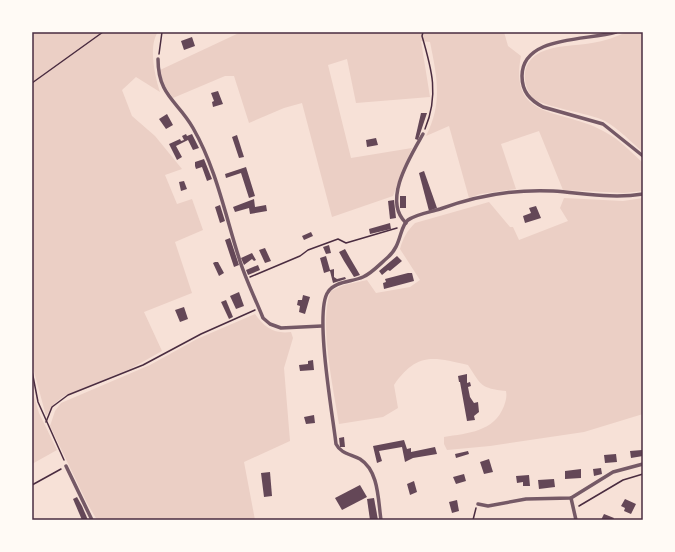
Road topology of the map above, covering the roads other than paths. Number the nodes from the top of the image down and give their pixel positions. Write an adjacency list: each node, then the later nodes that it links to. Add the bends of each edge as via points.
1 (616, 32): 4 (street, via 547,44 526,59 522,71 522,85 534,102 603,124)
2 (158, 60): 7 (street, via 158,73 167,95 193,127 207,157 239,260 263,318 275,327)
3 (423, 134): 6 (street, via 405,167 396,197)
4 (643, 156)
5 (643, 194): 6 (street, via 613,197 553,191 519,191 483,196 409,220)
6 (404, 225): 7 (street, via 394,252 364,277 336,285 328,292 324,302)
7 (322, 326): 13 (street, via 336,444 340,450 361,460 370,469 376,483)
8 (643, 464): 10 (street, via 613,472)
9 (66, 466): 12 (street)
10 (572, 498): 11 (street, via 526,499 488,506); 14 (street)
11 (478, 504)
12 (92, 520)
13 (381, 520)
14 (576, 520)

